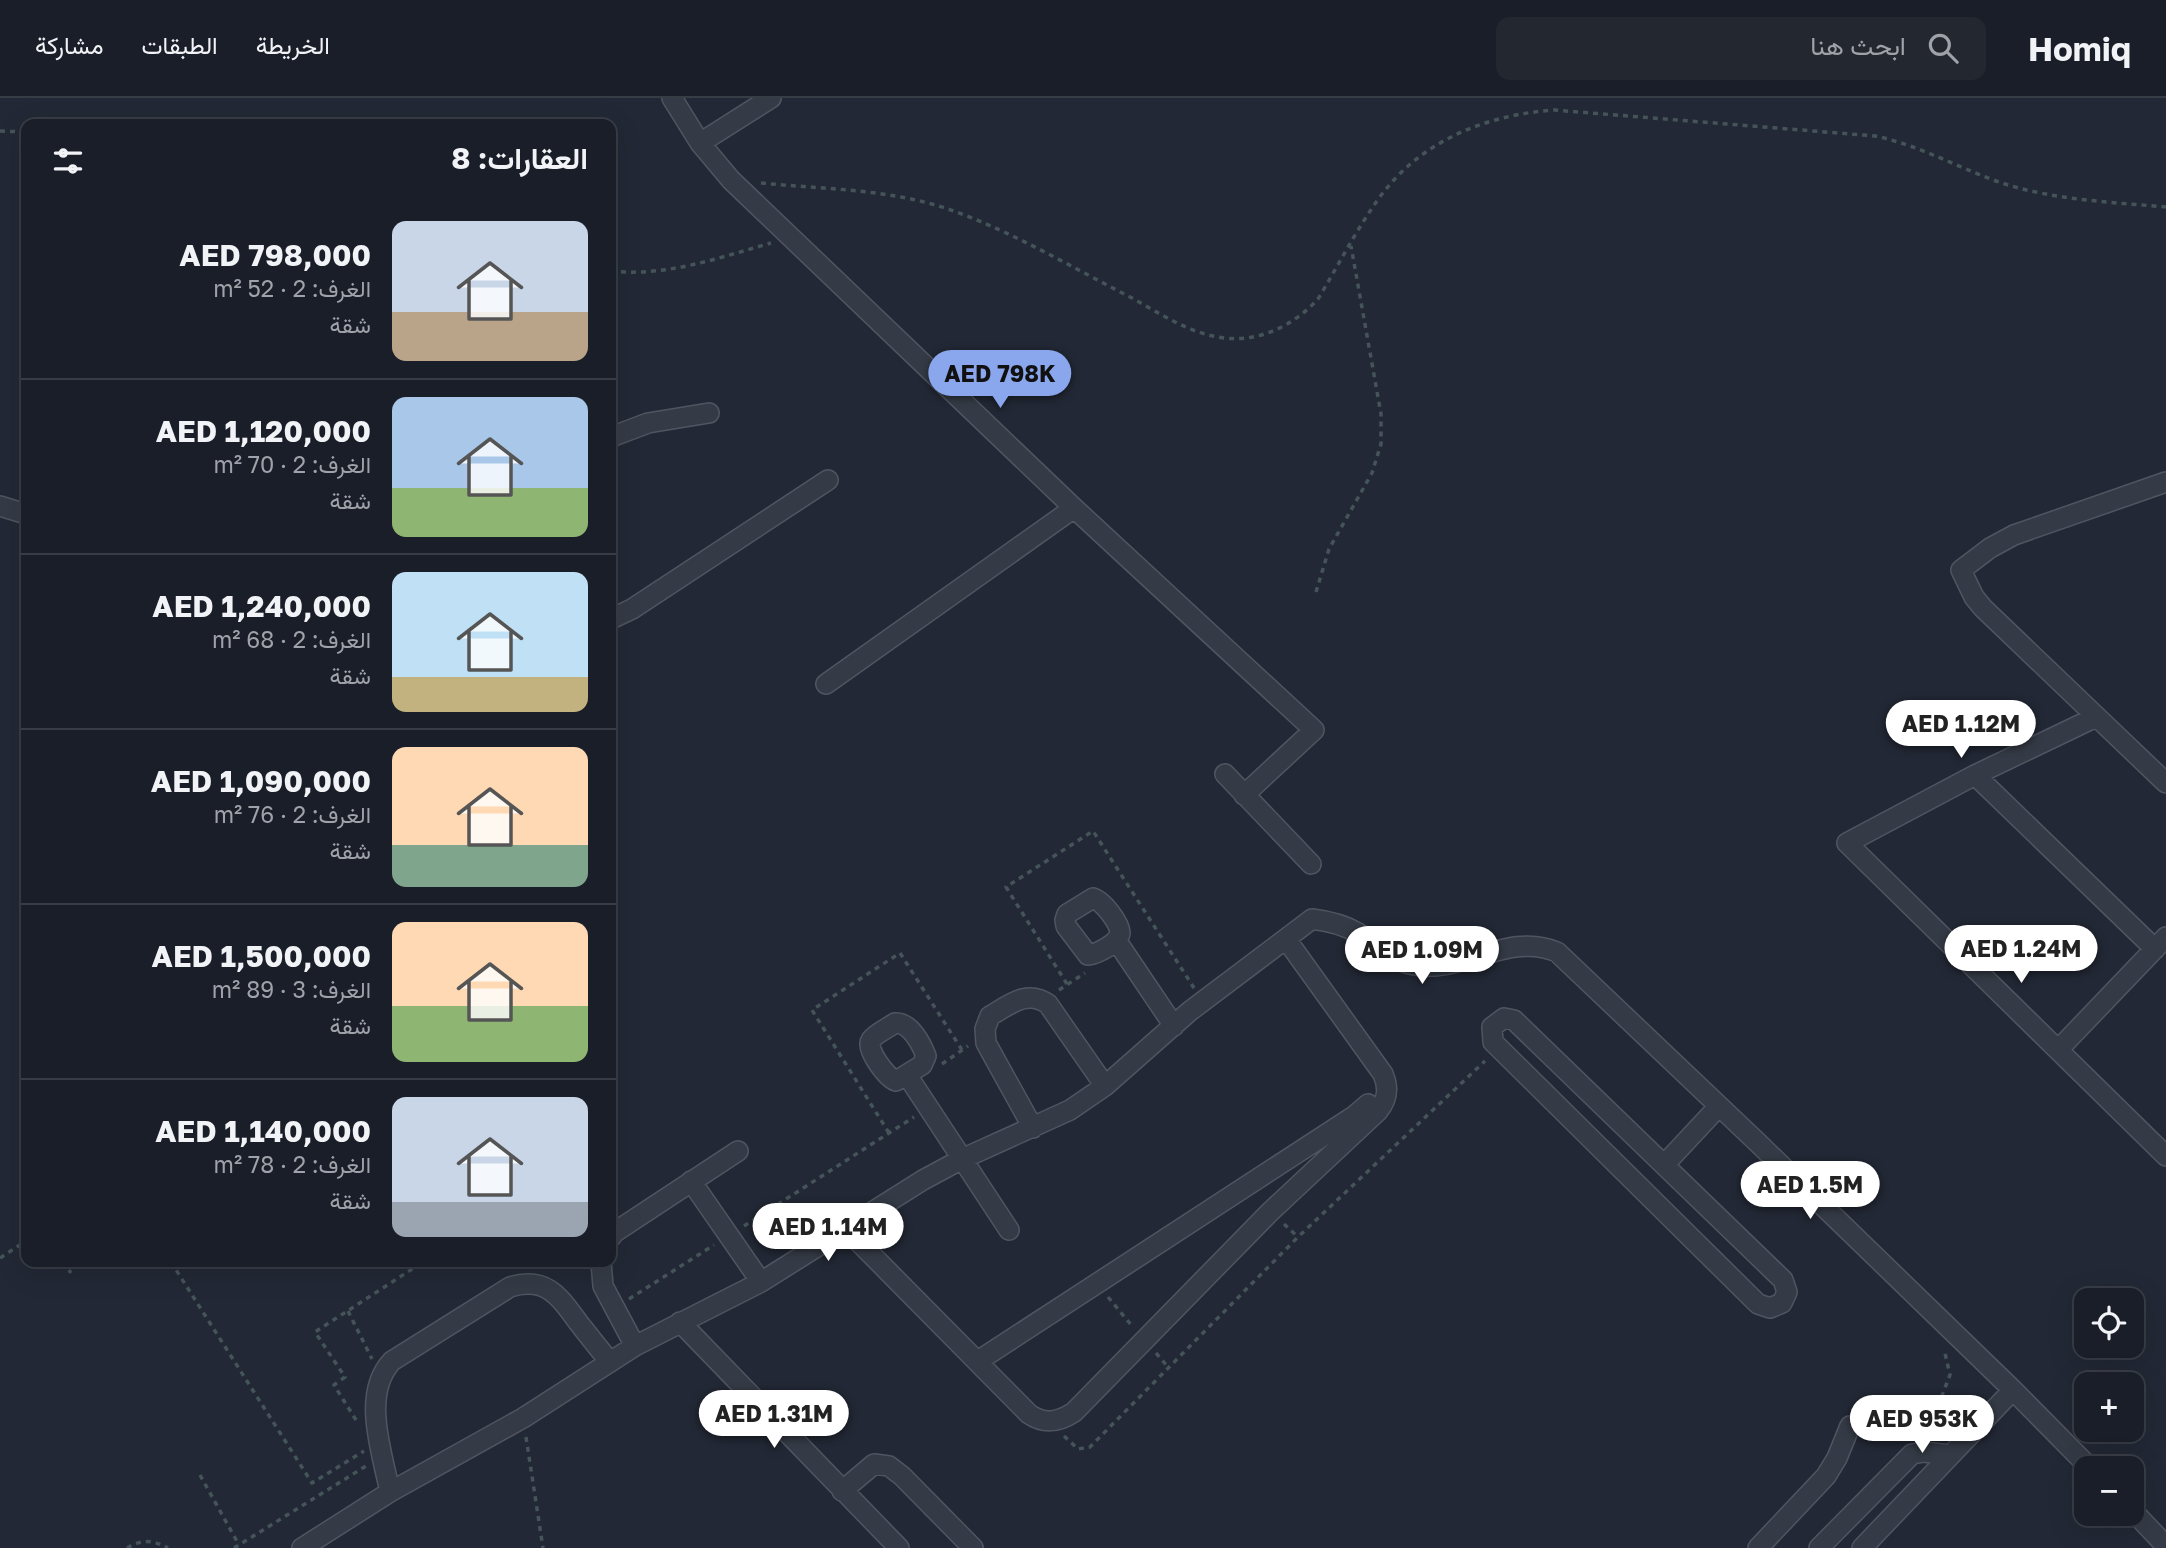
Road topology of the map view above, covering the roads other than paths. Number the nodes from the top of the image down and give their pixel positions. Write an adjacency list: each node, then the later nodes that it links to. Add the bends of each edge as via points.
1 (672, 98): 3 (street)
2 (771, 98): 3 (street)
3 (700, 143): 9 (street, via 731,180)
4 (709, 413): 5 (street, via 648,423)
5 (616, 435)
6 (828, 480): 11 (street)
7 (2166, 482): 13 (street, via 2014,535 1961,570 1983,608)
8 (0, 506): 10 (street)
9 (1074, 508): 12 (street); 17 (street, via 1314,730)
10 (21, 512)
11 (616, 617)
12 (826, 684)
13 (2096, 717): 15 (street); 16 (street)
14 (1224, 774): 17 (street)
15 (1975, 775): 21 (street); 23 (street, via 1847,843)
16 (2166, 783)
17 (1244, 794): 18 (street)
18 (1311, 864)
19 (1286, 939): 22 (street); 25 (street); 27 (street, via 1312,919 1325,921 1360,934 1391,957 1426,967 1504,948 1545,947 1566,959)
20 (1116, 940): 22 (street)
21 (2160, 943): 23 (street)
22 (1174, 1026): 26 (street)
23 (2058, 1050): 30 (street)
24 (907, 1074): 31 (street)
25 (1384, 1076): 44 (street, via 1376,1094 1354,1116); 44 (street, via 1386,1098 1378,1111 1270,1212 1074,1412 1050,1422 1035,1418)
26 (1105, 1086): 28 (street); 28 (street, via 1042,1000 1021,998 990,1016 986,1043)
27 (1719, 1106): 32 (street); 46 (street)
28 (1033, 1128): 31 (street)
29 (738, 1151): 33 (street)
30 (2166, 1156)
31 (962, 1158): 37 (street); 38 (street)
32 (1661, 1162): 34 (street); 35 (street, via 1645,1169); 35 (street, via 1514,1020 1504,1018 1492,1027 1491,1037 1500,1048)
33 (691, 1181): 39 (street); 41 (street)
34 (1680, 1181): 36 (street); 36 (street, via 1783,1280 1787,1292 1782,1303 1770,1308 1758,1304)
35 (1635, 1183): 36 (street)
36 (1657, 1204)
37 (845, 1228): 41 (street); 44 (street)
38 (1009, 1230)
39 (616, 1231)
40 (601, 1267): 43 (street, via 603,1286)
41 (761, 1282): 42 (street)
42 (680, 1322): 43 (street); 50 (street)
43 (635, 1346): 45 (street)
44 (978, 1361)
45 (610, 1362): 51 (street, via 523,1418); 51 (street, via 557,1294 528,1284 498,1294 392,1361 381,1376 375,1402)
46 (2013, 1390): 48 (street); 49 (street)
47 (1850, 1426): 57 (street, via 1826,1476)
48 (1950, 1455): 58 (street, via 1920,1452 1906,1459); 59 (street)
49 (2078, 1456)
50 (842, 1491): 55 (street); 56 (street, via 874,1464 889,1466)
51 (390, 1492): 54 (street)
52 (2144, 1524): 53 (street)
53 (2162, 1545)
54 (302, 1548)
55 (899, 1548)
56 (973, 1548)
57 (1758, 1548)
58 (1819, 1548)
59 (1862, 1548)

